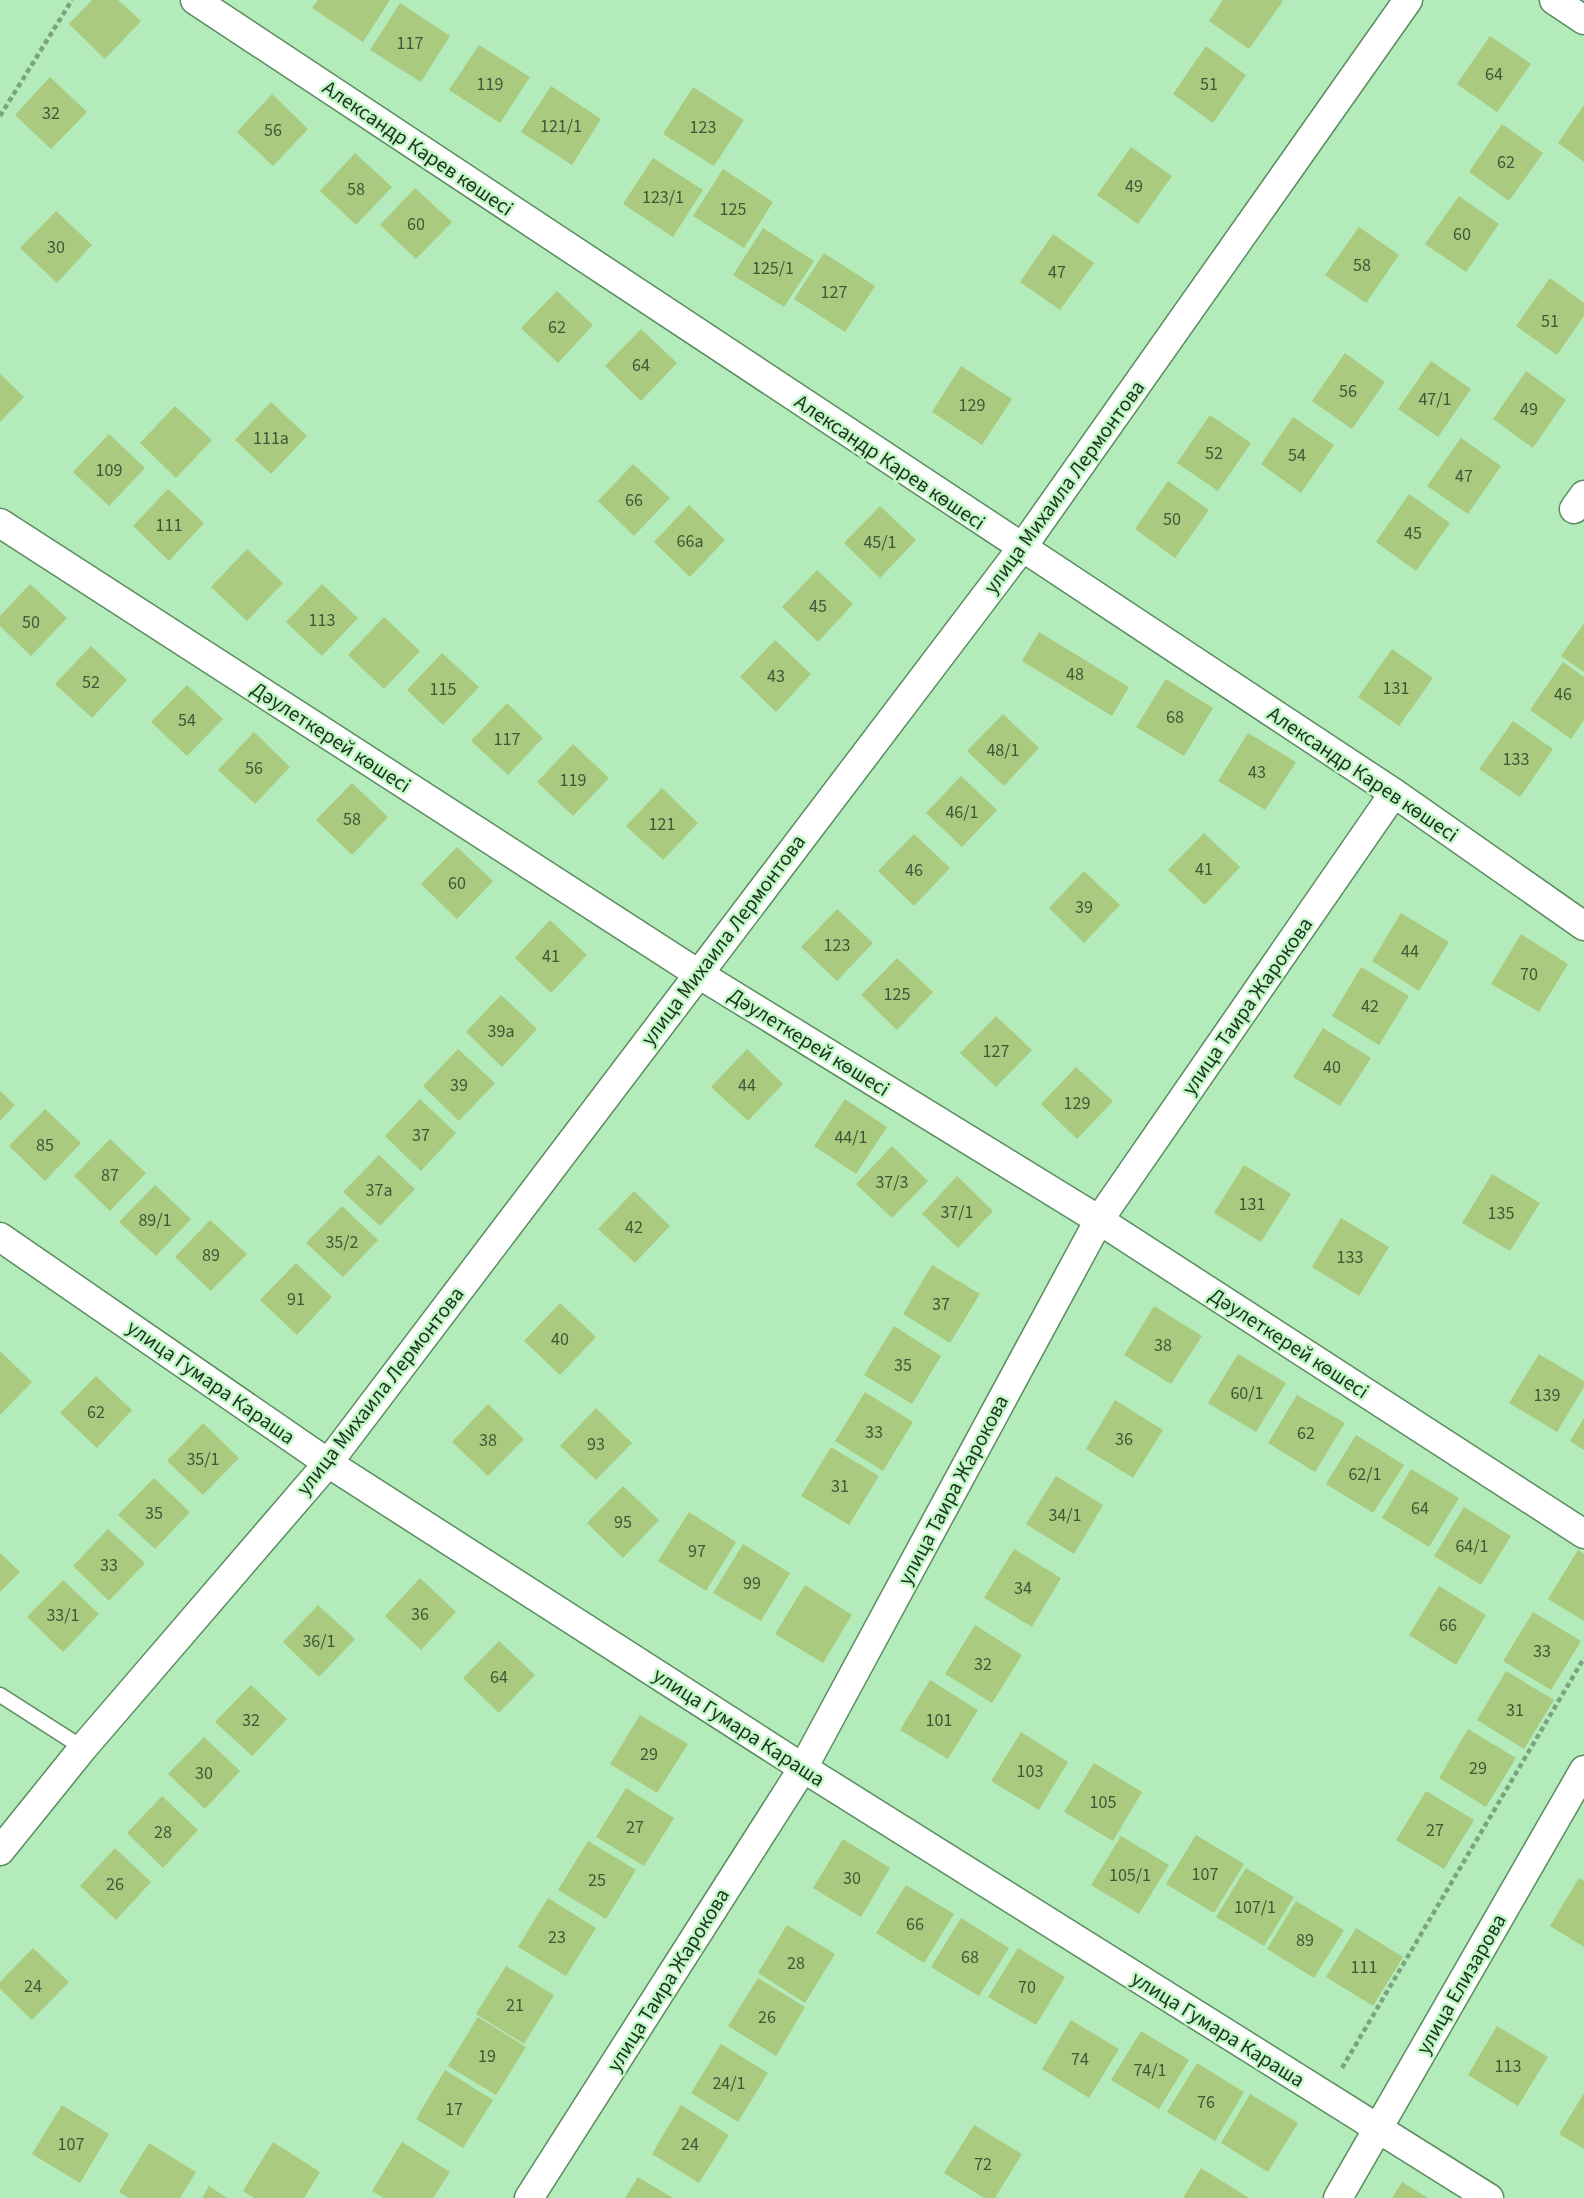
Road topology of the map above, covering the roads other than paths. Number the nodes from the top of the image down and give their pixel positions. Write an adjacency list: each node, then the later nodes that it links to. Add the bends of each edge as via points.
1 (195, 0): 6 (street, Александр Карев көшесі)
2 (1408, 0): 6 (street, улица Михаила Лермонтова)
3 (1554, 0): 4 (street)
4 (1584, 20)
5 (0, 523): 9 (street, Дәулеткерей көшесі)
6 (1021, 549): 7 (street, Александр Карев көшесі); 9 (street, улица Михаила Лермонтова)
7 (1394, 793): 8 (street, Александр Карев көшесі); 10 (street, улица Таира Жарокова)
8 (1584, 926)
9 (698, 974): 10 (street, Дәулеткерей көшесі); 12 (street, улица Михаила Лермонтова)
10 (1099, 1220): 13 (street, Дәулеткерей көшесі); 16 (street, улица Таира Жарокова)
11 (0, 1237): 12 (street, улица Гумара Караша)
12 (328, 1463): 15 (street, улица Михаила Лермонтова); 16 (street, улица Гумара Караша)
13 (1584, 1534)
14 (0, 1695): 15 (lane)
15 (83, 1748): 18 (street, улица Михаила Лермонтова)
16 (803, 1768): 19 (street, улица Гумара Караша); 20 (street, улица Таира Жарокова)
17 (1584, 1770): 19 (street, улица Елизарова)
18 (0, 1851)
19 (1377, 2128): 21 (street, улица Елизарова); 22 (street, улица Гумара Караша)
20 (529, 2198)
21 (1338, 2198)
22 (1489, 2198)

